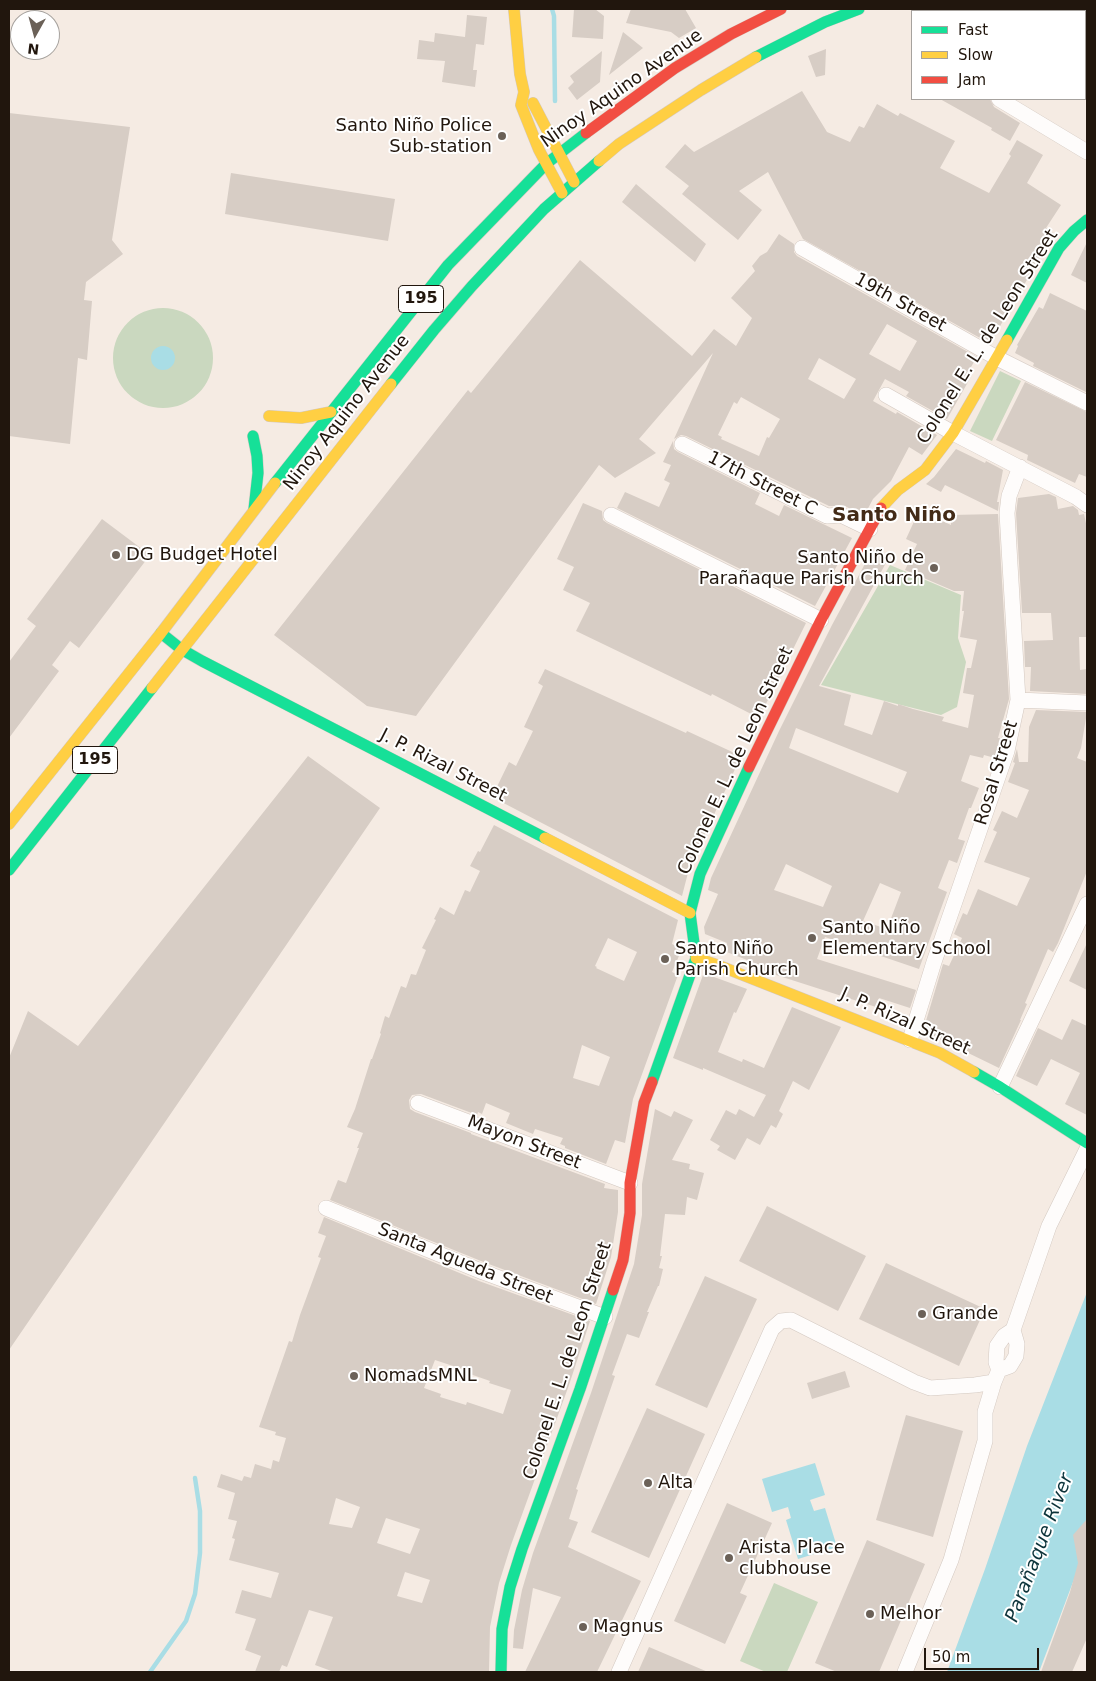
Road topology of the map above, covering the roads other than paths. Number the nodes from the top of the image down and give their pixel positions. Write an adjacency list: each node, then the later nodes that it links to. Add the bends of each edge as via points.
1 (514, 9): 4 (street)
2 (781, 9): 7 (street, Ninoy Aquino Avenue / 195, via 675,68)
3 (858, 9): 9 (street, Ninoy Aquino Avenue / 195, via 758,56 701,90 627,139)
4 (524, 92): 7 (street, via 533,103); 8 (street, via 521,105)
5 (1001, 100): 6 (street)
6 (1087, 152)
7 (558, 154): 8 (street, Ninoy Aquino Avenue / 195); 9 (street)
8 (546, 164): 10 (street); 16 (street, Ninoy Aquino Avenue / 195, via 448,265)
9 (574, 182): 10 (street, Ninoy Aquino Avenue / 195)
10 (562, 193): 28 (street, Ninoy Aquino Avenue / 195, via 434,330)
11 (1087, 220): 13 (street, Colonel E. L. de Leon Street, via 1059,248)
12 (802, 248): 13 (street, 19th Street)
13 (997, 358): 15 (street, 19th Street); 18 (street, Colonel E. L. de Leon Street)
14 (886, 395): 18 (street)
15 (1087, 404)
16 (331, 412): 17 (street, via 302,418); 23 (street, Ninoy Aquino Avenue / 195)
17 (269, 416)
18 (953, 434): 21 (street); 25 (street, Colonel E. L. de Leon Street, via 925,470 882,507)
19 (253, 436): 23 (street, via 258,473)
20 (682, 444): 25 (street, 17th Street C, via 827,516 840,515)
21 (1020, 467): 22 (street); 29 (street, Rosal Street, via 1006,513)
22 (1087, 505)
23 (253, 512): 27 (street, Ninoy Aquino Avenue / 195)
24 (611, 514): 26 (street)
25 (870, 530): 26 (street, Colonel E. L. de Leon Street)
26 (821, 620): 34 (street, Colonel E. L. de Leon Street, via 768,726 704,867)
27 (161, 633): 28 (street, J. P. Rizal Street); 31 (street, Ninoy Aquino Avenue / 195)
28 (181, 649): 32 (street, Ninoy Aquino Avenue / 195); 34 (street, J. P. Rizal Street)
29 (1018, 700): 30 (street); 36 (street, Rosal Street, via 1007,751)
30 (1087, 703)
31 (9, 824)
32 (9, 870)
33 (1087, 904): 37 (street)
34 (690, 913): 35 (street, Colonel E. L. de Leon Street)
35 (696, 958): 36 (street, J. P. Rizal Street); 40 (street, Colonel E. L. de Leon Street, via 644,1103)
36 (910, 1040): 37 (street, J. P. Rizal Street, via 940,1052)
37 (1000, 1087): 39 (street, J. P. Rizal Street)
38 (418, 1103): 40 (street, Mayon Street)
39 (1086, 1142): 43 (street, via 1049,1226)
40 (630, 1183): 42 (street, Colonel E. L. de Leon Street, via 630,1213 623,1260)
41 (326, 1208): 42 (street, Santa Agueda Street)
42 (605, 1318): 45 (street, Colonel E. L. de Leon Street, via 510,1587 502,1629)
43 (1013, 1330): 44 (street, via 997,1346); 44 (street, via 1016,1356 1010,1366)
44 (997, 1376): 46 (street, via 975,1385 930,1388 791,1320 781,1321 772,1329); 47 (street, via 985,1412 984,1448 951,1560)
45 (500, 1672)
46 (619, 1672)
47 (905, 1672)

